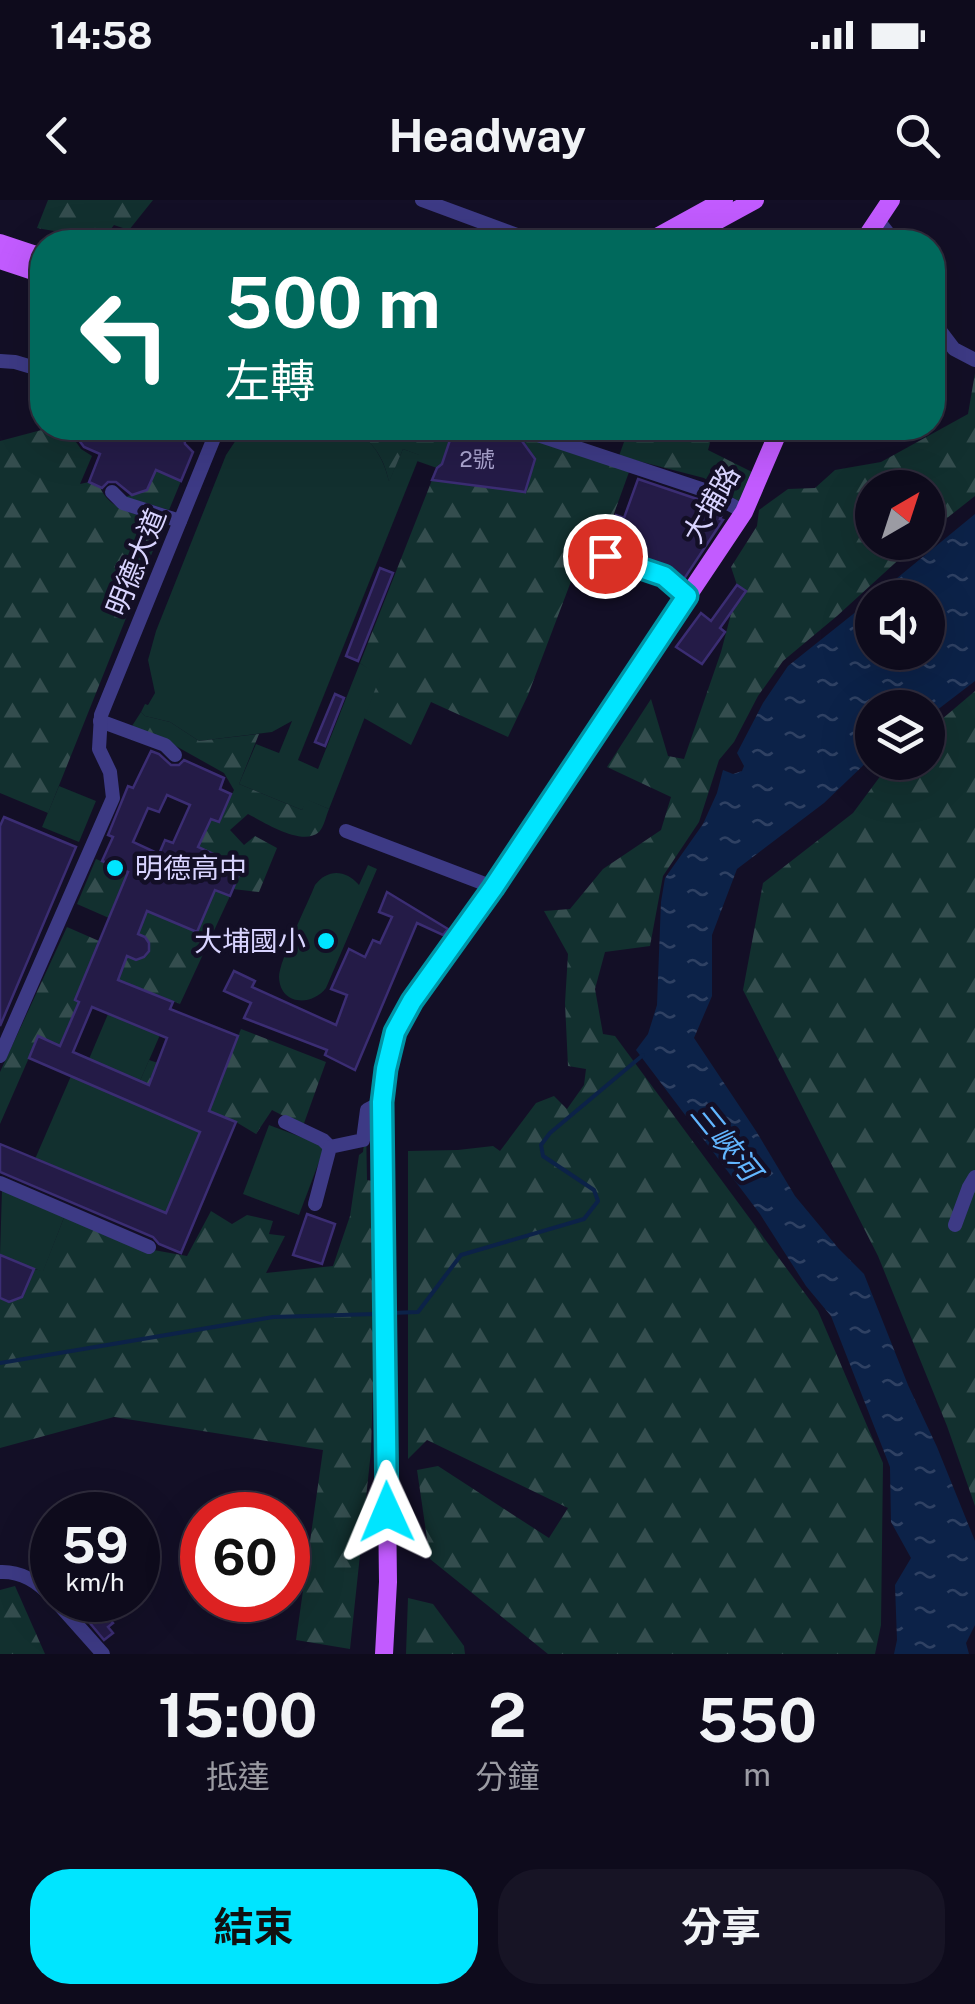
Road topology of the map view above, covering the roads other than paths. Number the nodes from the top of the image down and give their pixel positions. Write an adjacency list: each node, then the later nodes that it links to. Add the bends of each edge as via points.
1 (422, 200): 6 (street)
2 (724, 200): 7 (main road)
3 (755, 200): 8 (main road)
4 (892, 200): 5 (main road)
5 (877, 219): 9 (main road); 10 (street)
6 (503, 230)
7 (670, 230)
8 (700, 230)
9 (871, 230)
10 (886, 230)
11 (0, 243): 12 (main road)
12 (30, 253)
13 (0, 260): 14 (main road)
14 (30, 270)
15 (945, 337): 16 (street)
16 (975, 360)
17 (0, 362): 18 (street)
18 (30, 366)
19 (213, 440): 24 (street, 明德大道)
20 (554, 440): 23 (street, via 704,490)
21 (775, 440): 23 (main road, 大埔路)
22 (112, 492): 24 (street, via 123,503)
23 (744, 512): 26 (main road, 大埔路)
24 (180, 521): 27 (street, 明德大道)
25 (605, 556): 26 (street, via 664,576)
26 (687, 596): 30 (main road, 大埔路)
27 (101, 718): 28 (street, via 166,745); 31 (street, via 99,749 113,798)
28 (175, 756)
29 (346, 831): 30 (street)
30 (493, 888): 32 (main road, 大埔路, via 395,1032)
31 (0, 1056)
32 (382, 1102): 34 (street, via 367,1110 363,1140); 44 (main road, 大埔路)
33 (284, 1122): 34 (street)
34 (330, 1147): 37 (street)
35 (975, 1178): 38 (street)
36 (0, 1183): 39 (street)
37 (315, 1204)
38 (955, 1225)
39 (149, 1246)
40 (0, 1572): 41 (street)
41 (30, 1579)
42 (75, 1622): 43 (street)
43 (102, 1654)
44 (384, 1654)

